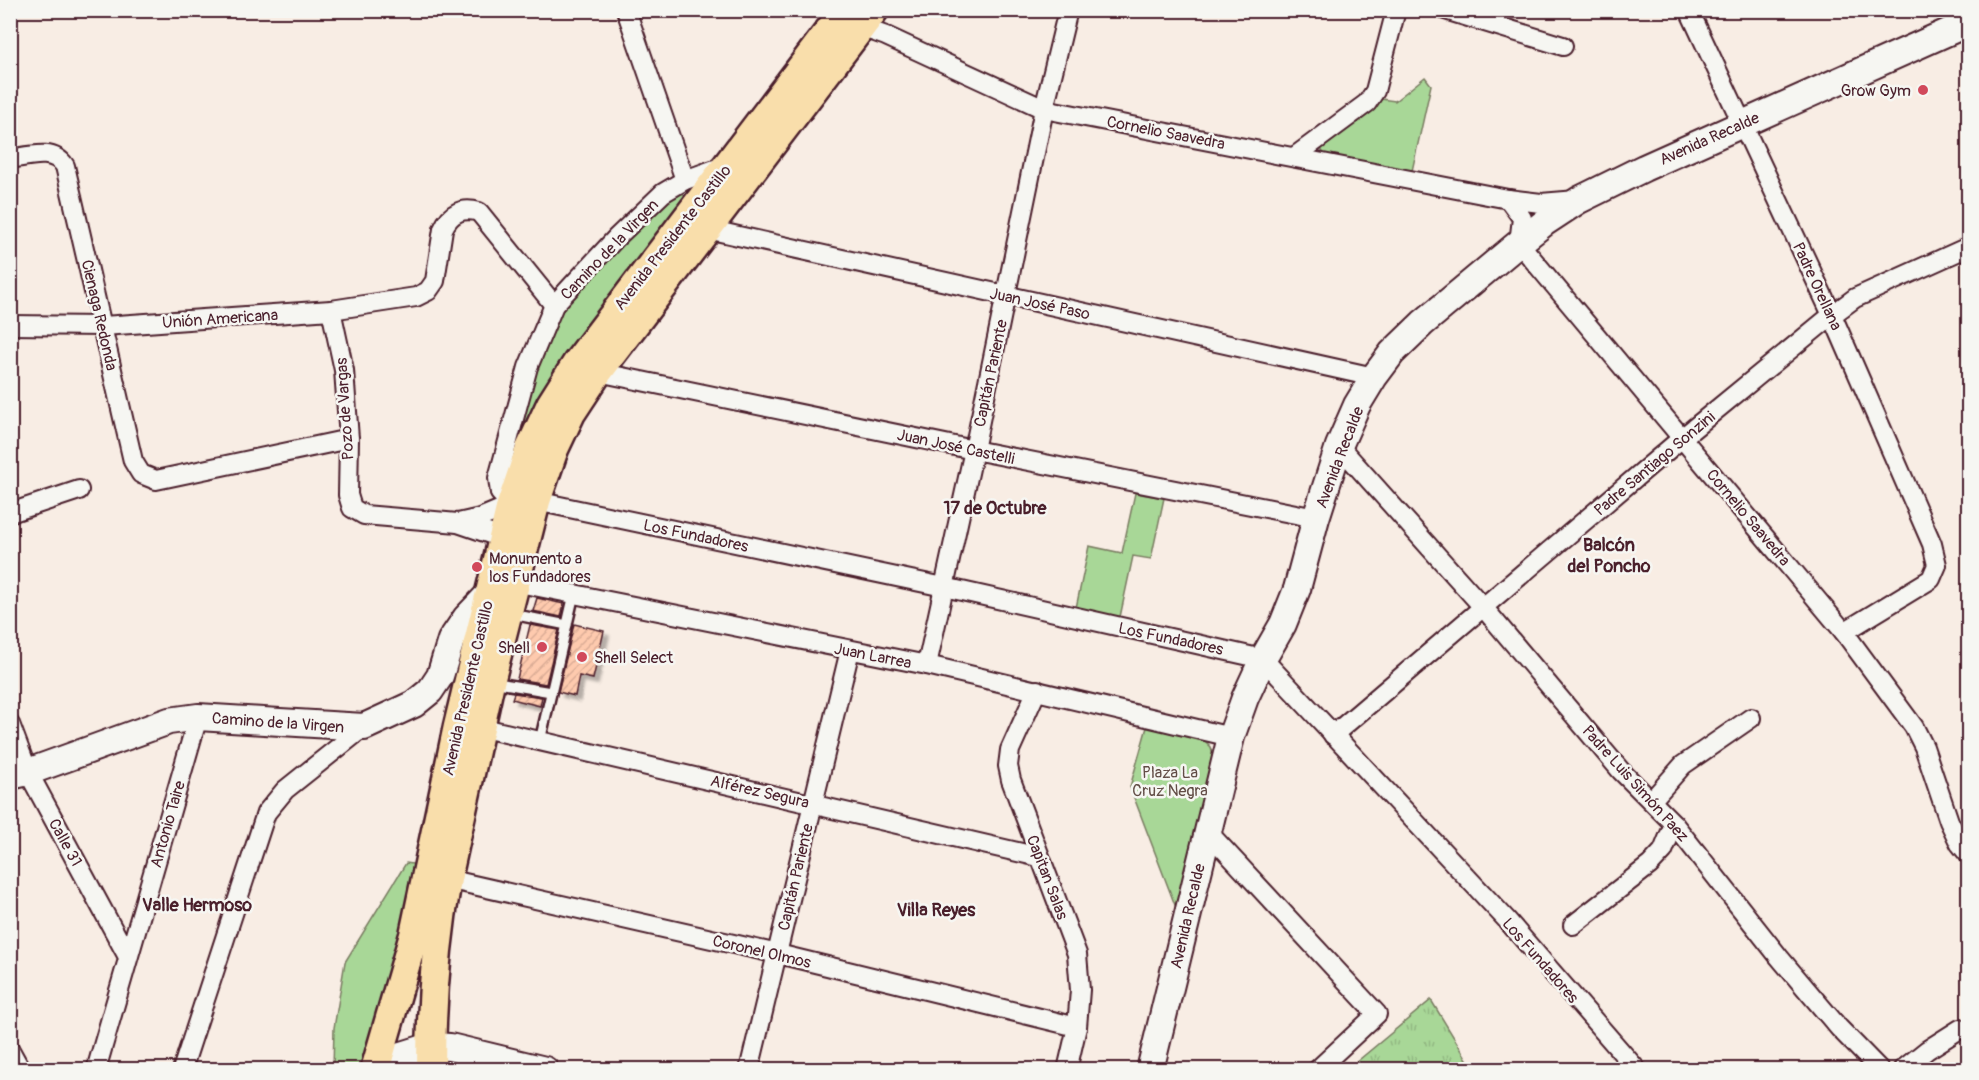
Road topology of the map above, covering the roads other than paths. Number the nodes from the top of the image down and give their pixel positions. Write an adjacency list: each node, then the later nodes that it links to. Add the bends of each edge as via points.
1 (626, 10): 14 (street)
2 (1068, 10): 9 (street, Capitán Pariente)
3 (1396, 10): 11 (street, via 1374,91 1367,103)
4 (1445, 10): 8 (street)
5 (1689, 10): 10 (street, Padre Orellana)
6 (855, 17): 9 (street, Cornelio Saavedra, via 886,36); 13 (main road, Avenida Presidente Castillo); 17 (main road, Avenida Presidente Castillo)
7 (1968, 23): 10 (street, Avenida Recalde)
8 (1563, 46)
9 (1044, 109): 11 (street, Cornelio Saavedra); 20 (street, Capitán Pariente)
10 (1741, 124): 16 (street, Avenida Recalde); 23 (street, Padre Orellana)
11 (1293, 157): 15 (street, Cornelio Saavedra)
12 (10, 159): 25 (street, Cienaga Redonda, via 44,154 56,157 65,166)
13 (728, 165): 14 (street, Camino de la Virgen); 33 (main road, Avenida Presidente Castillo, via 577,363 551,404 531,449)
14 (685, 180): 21 (street, Camino de la Virgen, via 663,193)
15 (1508, 198): 16 (street, Cornelio Saavedra, via 1541,203); 18 (street, via 1522,218)
16 (1579, 200): 18 (street, Avenida Recalde)
17 (707, 228): 20 (street, Juan José Paso); 26 (main road, Avenida Presidente Castillo)
18 (1519, 243): 27 (street, Avenida Recalde, via 1423,323); 28 (street, Cornelio Saavedra)
19 (1968, 247): 23 (street, Padre Santiago Sonzini, via 1855,298)
20 (1007, 295): 27 (street, Juan José Paso); 31 (street, Capitán Pariente)
21 (554, 305): 22 (street, Unión Americana, via 479,212 472,210 457,212 446,222 435,281 428,291 416,297); 33 (street, Camino de la Virgen, via 528,367 498,478 500,493)
22 (331, 310): 25 (street, Unión Americana); 29 (street, Pozo de Vargas, via 344,370)
23 (1832, 315): 28 (street, Padre Santiago Sonzini); 44 (street, Padre Orellana, via 1932,544 1937,565 1931,579)
24 (10, 325): 25 (street, Unión Americana)
25 (103, 326): 29 (street, Cienaga Redonda, via 133,461 141,474 156,480)
26 (597, 372): 31 (street, Juan José Castelli); 33 (main road, Avenida Presidente Castillo)
27 (1374, 377): 30 (street, Avenida Recalde)
28 (1682, 438): 42 (street, Padre Santiago Sonzini); 44 (street, Cornelio Saavedra)
29 (349, 439): 36 (street, Pozo de Vargas, via 348,495 352,508 364,515)
30 (1339, 446): 35 (street, Avenida Recalde); 42 (street, Padre Luis Simón Paez)
31 (974, 450): 35 (street, Juan José Castelli); 39 (street, Capitán Pariente)
32 (79, 490): 34 (street)
33 (523, 503): 36 (street); 37 (main road, Avenida Presidente Castillo); 38 (main road, Avenida Presidente Castillo); 39 (street, Los Fundadores)
34 (10, 513)
35 (1316, 518): 46 (street, Avenida Recalde, via 1284,624)
36 (458, 523): 37 (street)
37 (502, 538): 41 (main road, Avenida Presidente Castillo)
38 (514, 582): 40 (street, Juan Larrea); 41 (main road, Avenida Presidente Castillo)
39 (944, 586): 46 (street, Los Fundadores); 47 (street, Capitán Pariente)
40 (574, 594): 43 (lane); 45 (street, Juan Larrea)
41 (497, 603): 43 (lane); 48 (main road, Avenida Presidente Castillo); 55 (street, Camino de la Virgen, via 465,618 451,640 440,676 430,691 414,704); 77 (main road, Avenida Presidente Castillo, via 458,726 414,935)
42 (1484, 607): 56 (street, Padre Santiago Sonzini); 60 (street, Padre Luis Simón Paez, via 1622,771)
43 (567, 625): 50 (lane)
44 (1844, 632): 64 (street, Cornelio Saavedra, via 1914,727 1949,821)
45 (850, 650): 47 (street, Juan Larrea); 61 (street, Capitán Pariente)
46 (1263, 659): 56 (street, Los Fundadores); 57 (street, Avenida Recalde)
47 (927, 665): 49 (street, Juan Larrea)
48 (490, 682): 50 (lane); 54 (main road, Avenida Presidente Castillo)
49 (1037, 690): 57 (street, Juan Larrea); 65 (street, Capitan Salas, via 1010,750 1008,766)
50 (551, 692): 58 (lane)
51 (198, 717): 55 (street, Camino de la Virgen); 59 (street, Camino de la Virgen, via 169,721); 69 (street, Antonio Taire)
52 (1751, 718): 60 (street, via 1683,765)
53 (10, 724): 59 (street, Calle 31)
54 (479, 727): 58 (street, Alférez Segura); 66 (main road, Avenida Presidente Castillo)
55 (364, 728): 76 (street, via 285,790 266,813)
56 (1333, 735): 84 (street, Los Fundadores, via 1506,919)
57 (1231, 737): 63 (street, Avenida Recalde)
58 (540, 741): 61 (street, Alférez Segura)
59 (19, 774): 69 (street, Calle 31)
60 (1652, 800): 62 (street, Padre Luis Simón Paez)
61 (812, 803): 65 (street, Alférez Segura); 68 (street, Capitán Pariente)
62 (1674, 824): 67 (street, via 1663,851 1650,865); 85 (street, Padre Luis Simón Paez, via 1779,957)
63 (1207, 831): 82 (street, Avenida Recalde); 83 (street, via 1377,1014)
64 (1968, 854)
65 (1040, 857): 70 (street, Capitan Salas, via 1077,954)
66 (447, 879): 68 (street, Coronel Olmos); 73 (main road, Avenida Presidente Castillo, via 441,909)
67 (1573, 925)
68 (778, 954): 70 (street, Coronel Olmos); 80 (street, Capitán Pariente)
69 (128, 957): 75 (street, Antonio Taire)
70 (1077, 1027): 81 (street, Capitan Salas)
71 (1960, 1029): 86 (street)
72 (10, 1050): 74 (street)
73 (431, 1058): 78 (street, via 399,1056); 79 (street, via 450,1047)
74 (21, 1070)
75 (96, 1070)
76 (182, 1070)
77 (375, 1070)
78 (381, 1070)
79 (545, 1070)
80 (749, 1070)
81 (1067, 1070)
82 (1150, 1070)
83 (1317, 1070)
84 (1636, 1070)
85 (1880, 1070)
86 (1902, 1070)

